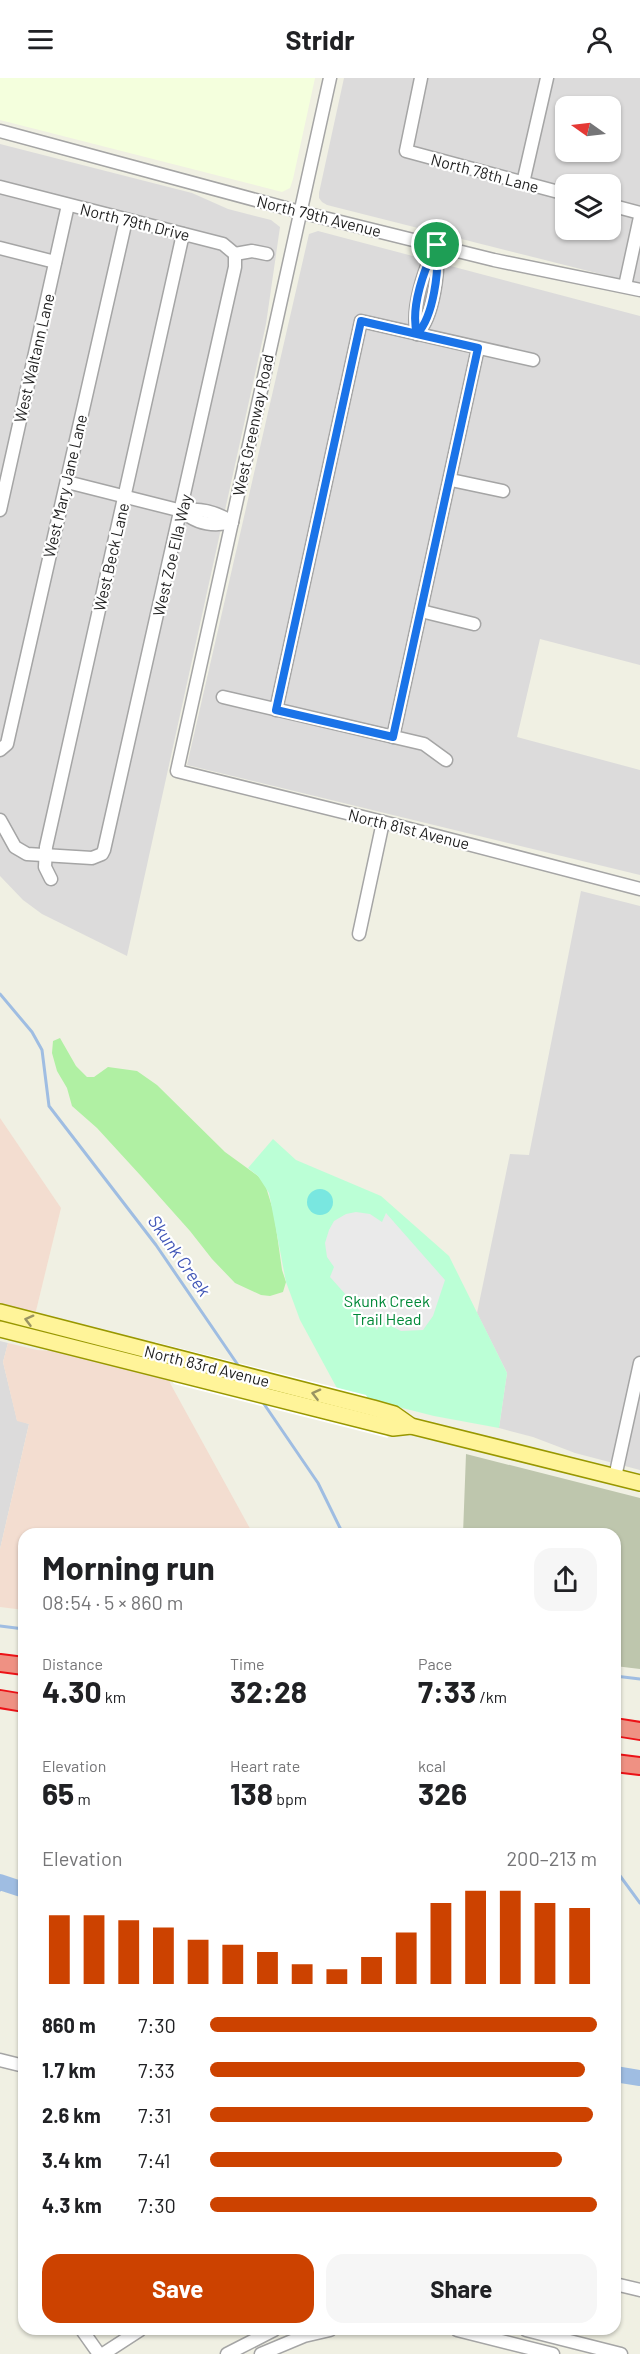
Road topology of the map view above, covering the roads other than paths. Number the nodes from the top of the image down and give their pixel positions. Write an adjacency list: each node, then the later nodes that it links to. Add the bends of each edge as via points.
1 (330, 78): 10 (street, West Greenway Road)
2 (421, 78): 5 (street, North 78th Lane, via 405,151)
3 (547, 78): 5 (street)
4 (0, 131): 10 (street, North 79th Avenue)
5 (523, 183): 7 (street, North 78th Lane)
6 (0, 187): 8 (street, North 79th Drive)
7 (555, 191)
8 (68, 205): 13 (street, North 79th Drive); 19 (street, West Waltann Lane)
9 (621, 208): 11 (street)
10 (300, 212): 15 (street, North 79th Avenue); 31 (street, West Greenway Road)
11 (640, 213)
12 (640, 217): 20 (street)
13 (126, 220): 14 (street, North 79th Drive); 26 (street, West Mary Jane Lane)
14 (183, 234): 17 (street, North 79th Drive, via 223,244); 28 (street, West Beck Lane)
15 (437, 245): 20 (street, North 79th Avenue); 22 (street, via 426,264 414,322)
16 (0, 248): 19 (street)
17 (235, 254): 18 (street, North 79th Drive); 30 (street, West Zoe Ella Way, via 236,267)
18 (267, 254)
19 (55, 262): 29 (street, West Waltann Lane)
20 (625, 286): 21 (street, North 79th Avenue)
21 (640, 290)
22 (417, 334): 23 (street); 35 (street, via 361,321)
23 (478, 348): 24 (street); 25 (street)
24 (533, 360)
25 (451, 480): 27 (street); 32 (street)
26 (67, 482): 28 (street); 37 (street, West Mary Jane Lane, via 7,744)
27 (503, 491)
28 (125, 496): 30 (street); 42 (street, West Beck Lane)
29 (0, 510)
30 (182, 511): 31 (street, via 193,520 217,526); 42 (street, West Zoe Ella Way, via 102,854 92,858)
31 (232, 522): 39 (street, West Greenway Road)
32 (421, 611): 33 (street); 36 (street)
33 (474, 624)
34 (223, 697): 35 (street)
35 (276, 710): 36 (street)
36 (393, 737): 38 (street, via 424,744)
37 (0, 750)
38 (446, 760)
39 (177, 771): 41 (street, North 81st Avenue)
40 (0, 820): 42 (street, via 15,847 27,854)
41 (383, 822): 44 (street, North 81st Avenue); 45 (street)
42 (45, 856): 43 (street, West Beck Lane)
43 (51, 879)
44 (640, 889)
45 (358, 933)
46 (0, 1312): 49 (main road, North 83rd Avenue, one-way to 46, via 394,1414 373,1408)
47 (0, 1329): 49 (main road, North 83rd Avenue, via 393,1428)
48 (640, 1363): 50 (street)
49 (411, 1426): 50 (main road, North 83rd Avenue)
50 (615, 1477): 51 (main road, North 83rd Avenue)
51 (640, 1483)
52 (0, 1663): 53 (highway)
53 (18, 1665)
54 (0, 1699): 55 (highway)
55 (18, 1702)
56 (621, 1728): 57 (highway)
57 (640, 1731)
58 (0, 2060): 59 (street)
59 (18, 2064)
60 (621, 2285): 61 (street)
61 (640, 2290)
62 (86, 2335): 70 (street)
63 (132, 2335): 70 (street)
64 (264, 2335): 71 (street)
65 (308, 2335): 72 (street)
66 (474, 2335): 69 (street)
67 (540, 2335): 69 (street)
68 (548, 2335): 74 (street)
69 (535, 2353): 73 (street)
70 (101, 2354)
71 (227, 2354)
72 (261, 2354)
73 (553, 2354)
74 (621, 2354)

